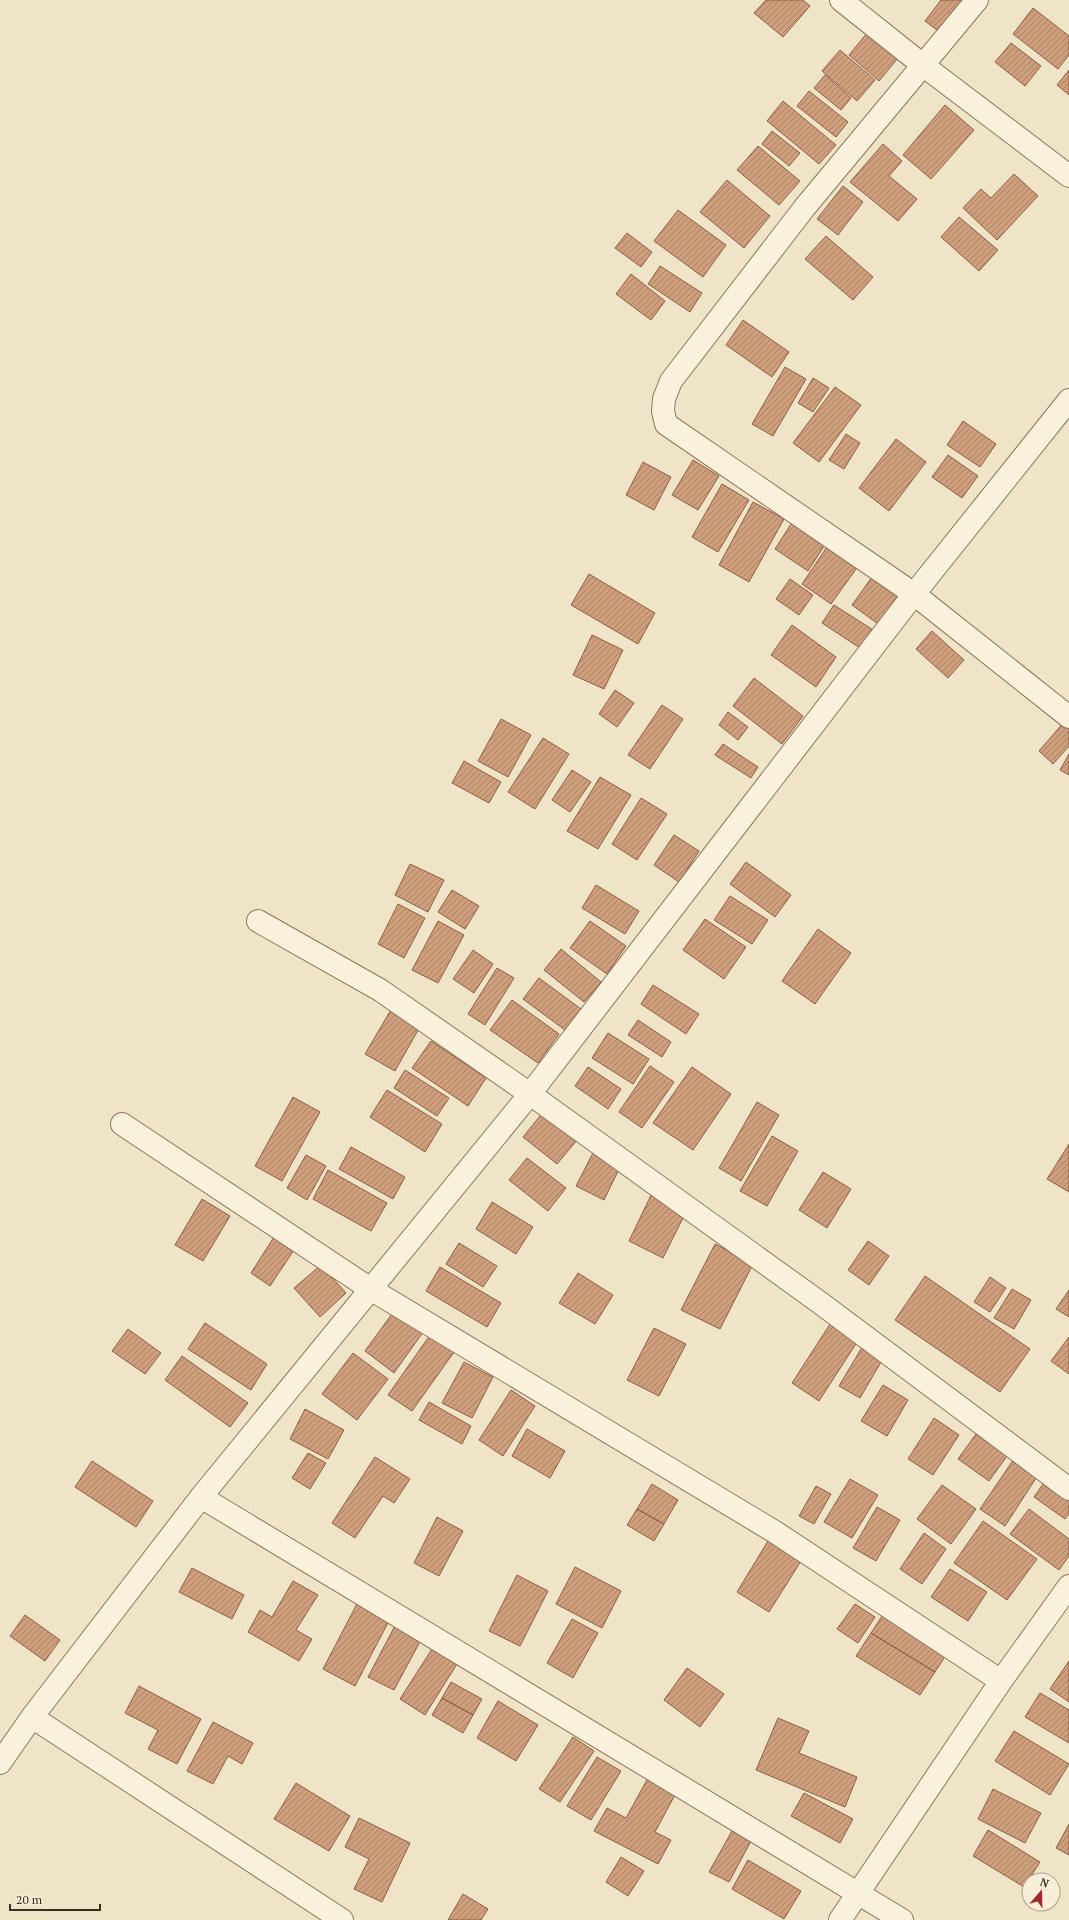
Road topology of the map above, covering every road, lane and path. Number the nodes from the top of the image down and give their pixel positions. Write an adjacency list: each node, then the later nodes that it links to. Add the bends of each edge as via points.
1 (841, 0): 3 (street)
2 (977, 0): 3 (street)
3 (924, 66): 4 (street); 6 (street, via 806,207 671,381 664,399 663,411 666,424)
4 (1069, 176)
5 (1069, 400): 6 (street)
6 (914, 594): 7 (street); 9 (street)
7 (1069, 717)
8 (258, 921): 9 (street, via 380,990)
9 (530, 1094): 11 (street); 12 (street, via 819,1302)
10 (122, 1124): 11 (street)
11 (372, 1290): 13 (street); 15 (street, via 775,1532)
12 (1069, 1489)
13 (201, 1497): 16 (street); 18 (street)
14 (1069, 1586): 15 (street)
15 (1001, 1681): 18 (street)
16 (32, 1717): 17 (street); 19 (street)
17 (0, 1763)
18 (858, 1893): 20 (street); 21 (street)
19 (342, 1920)
20 (840, 1920)
21 (902, 1920)

